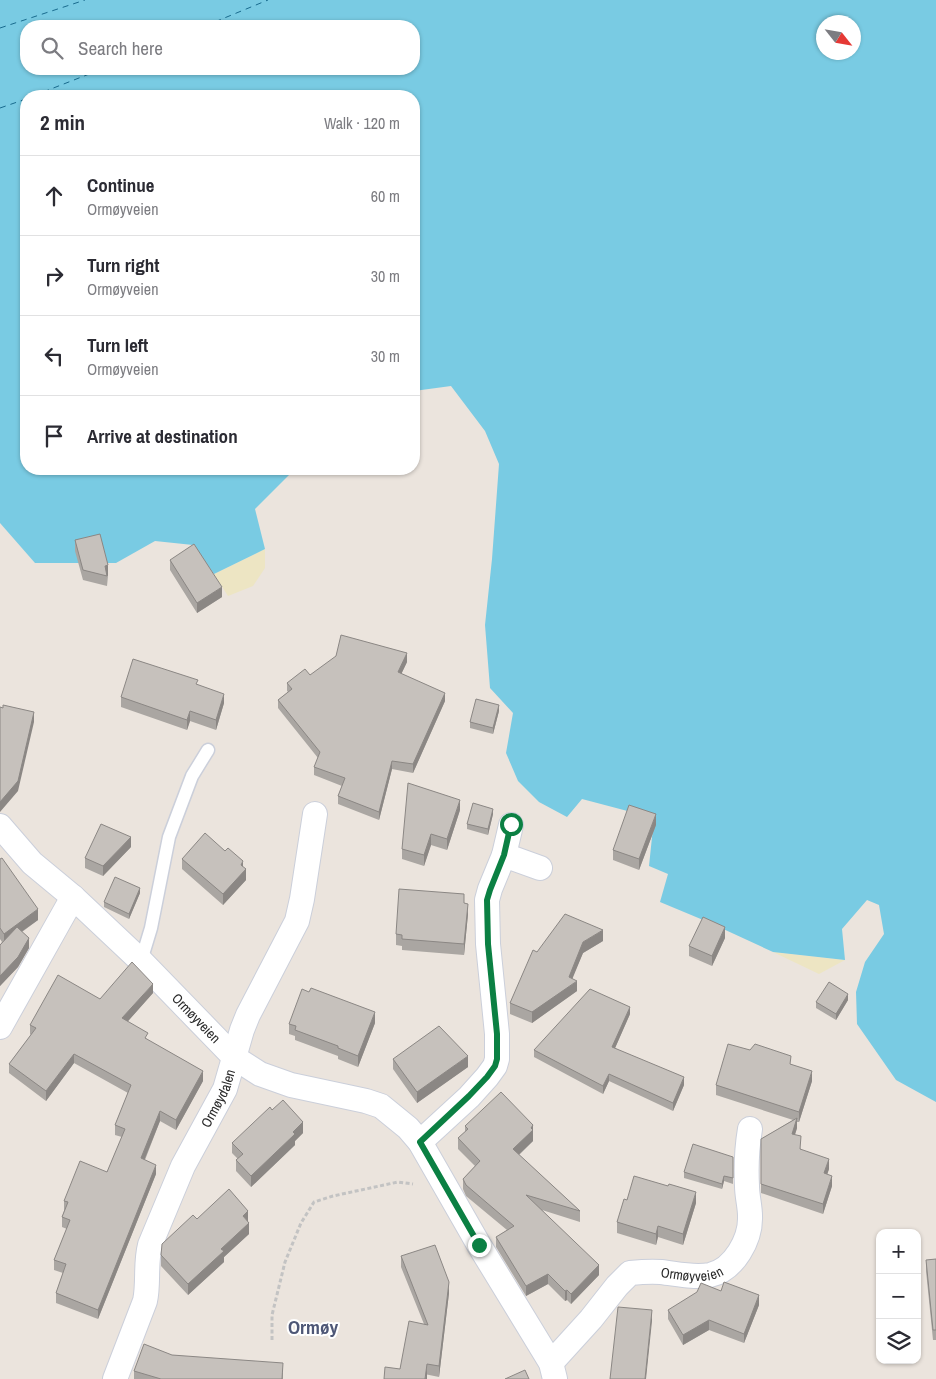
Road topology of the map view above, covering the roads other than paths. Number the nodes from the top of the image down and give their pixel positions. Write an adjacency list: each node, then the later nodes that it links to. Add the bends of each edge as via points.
1 (208, 750): 8 (lane, via 192,776 169,837)
2 (315, 814): 10 (street, Ormøydalen, via 297,921 248,1015)
3 (511, 824): 5 (street)
4 (0, 826): 7 (street, Ormøyveien, via 32,863)
5 (504, 855): 6 (street); 12 (street, via 487,900 497,1034 495,1066 475,1090)
6 (540, 868)
7 (73, 897): 8 (street, Ormøyveien); 9 (street)
8 (141, 961): 10 (street, Ormøyveien)
9 (0, 1027)
10 (235, 1058): 12 (street, Ormøyveien, via 260,1074 291,1085 381,1106); 14 (street, Ormøydalen, via 225,1089 183,1166 150,1246 145,1302)
11 (750, 1128): 13 (street, Ormøyveien, via 749,1230 736,1256 726,1267 709,1275 630,1274 567,1346)
12 (420, 1142): 13 (street, Ormøyveien)
13 (553, 1371)
14 (115, 1379)

